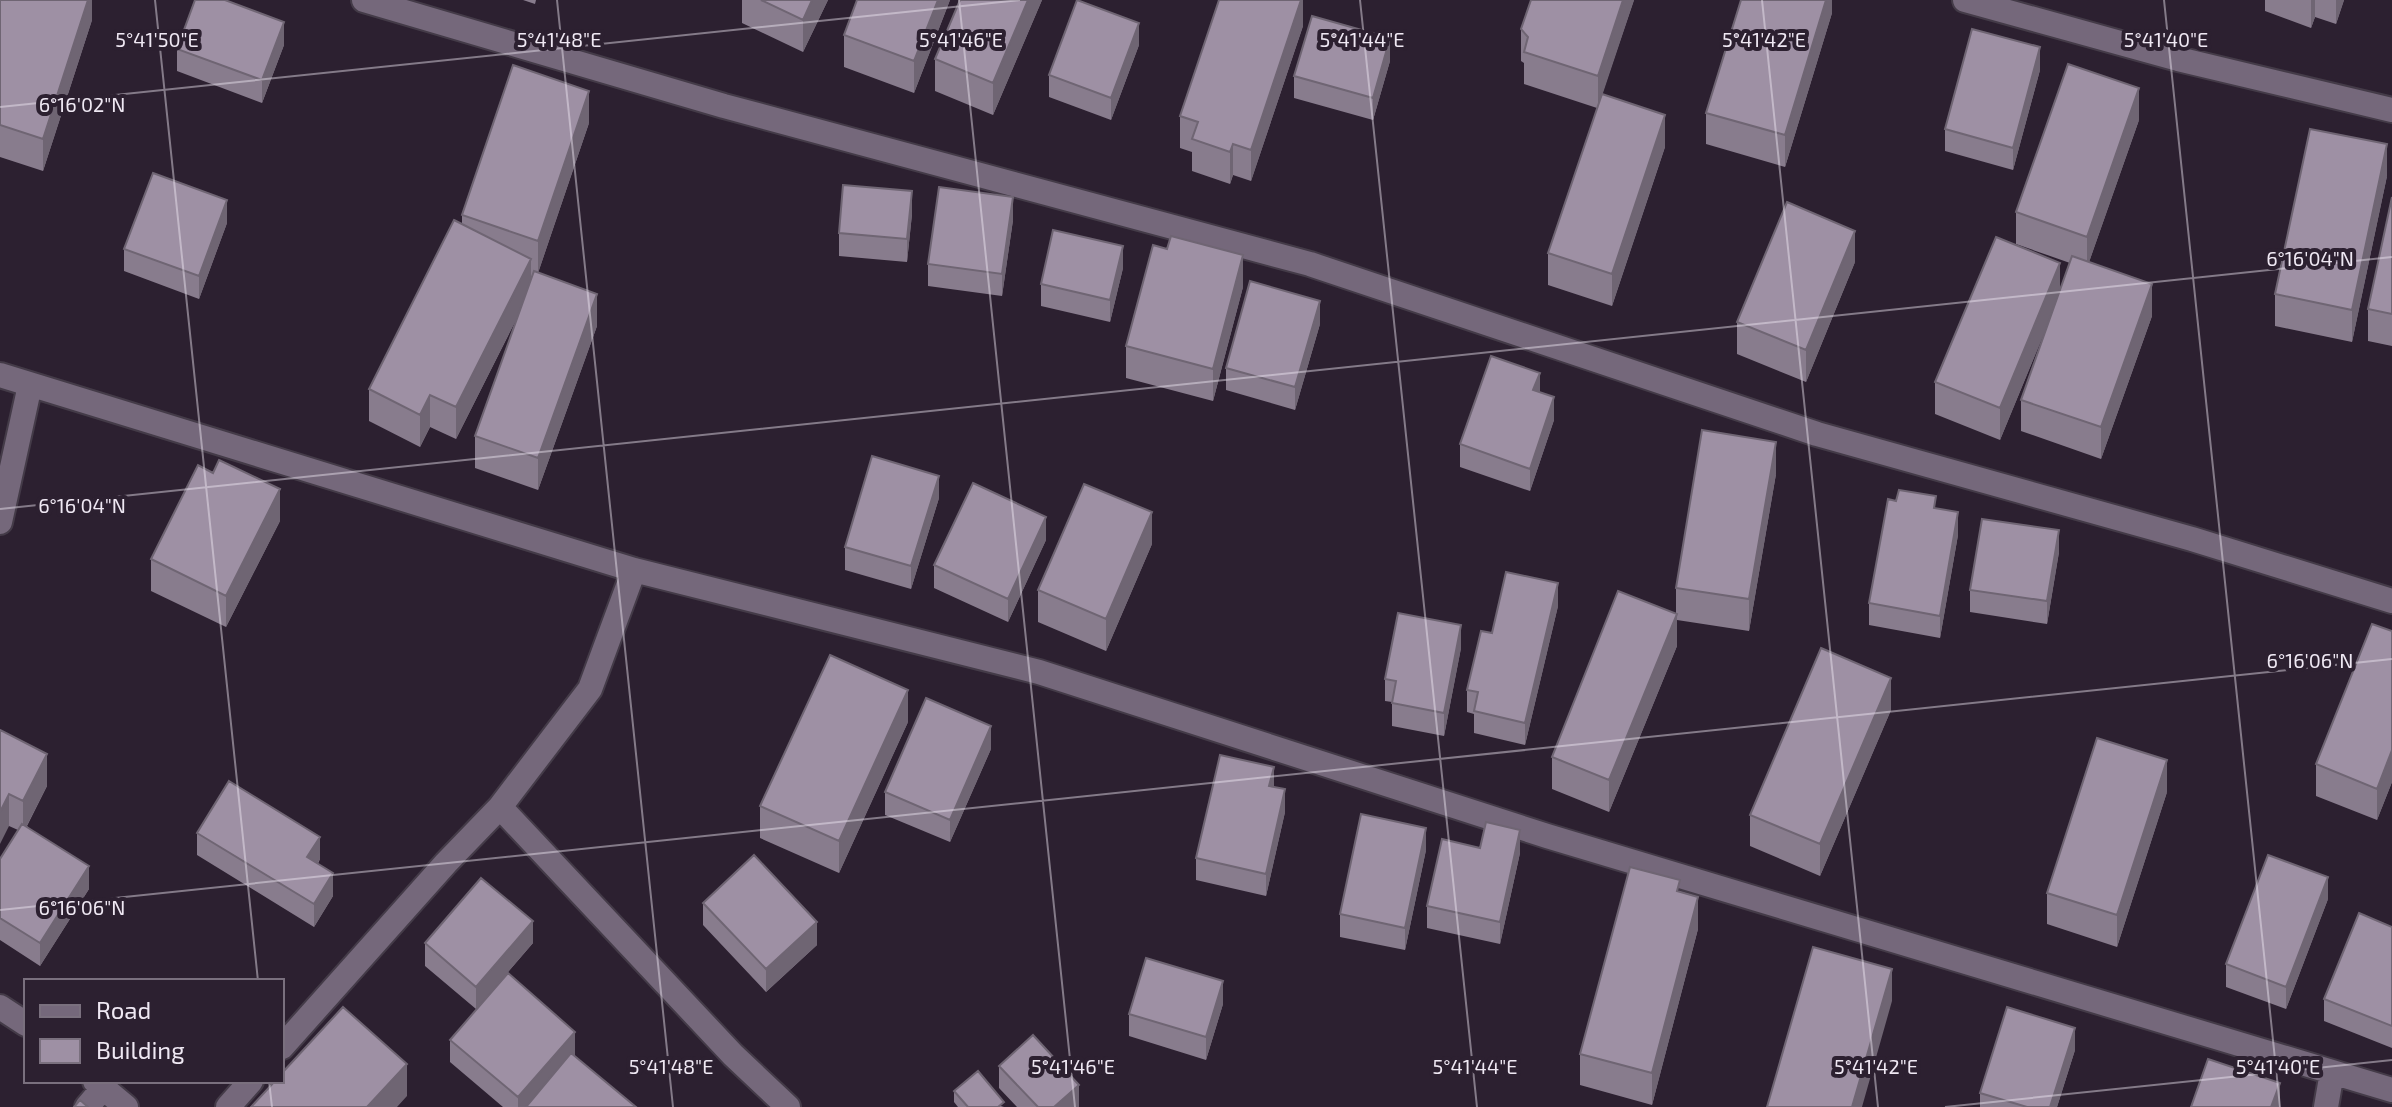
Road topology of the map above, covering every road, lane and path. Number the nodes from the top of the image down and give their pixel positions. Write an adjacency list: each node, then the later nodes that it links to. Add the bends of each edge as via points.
1 (364, 0): 8 (street, via 724,106 1310,264 1817,434)
2 (1965, 0): 3 (street)
3 (2392, 110)
4 (0, 375): 5 (street)
5 (30, 385): 6 (street); 7 (street)
6 (0, 522)
7 (634, 570): 9 (street, via 590,689); 13 (street, via 1039,672 1547,836)
8 (2392, 601)
9 (500, 807): 12 (street); 20 (street)
10 (0, 1007): 11 (street)
11 (24, 1023)
12 (284, 1045)
13 (2332, 1072): 16 (street); 21 (street)
14 (249, 1083): 19 (street)
15 (99, 1085): 17 (street); 18 (street)
16 (2392, 1090)
17 (87, 1107)
18 (126, 1107)
19 (228, 1107)
20 (788, 1107)
21 (2326, 1107)

